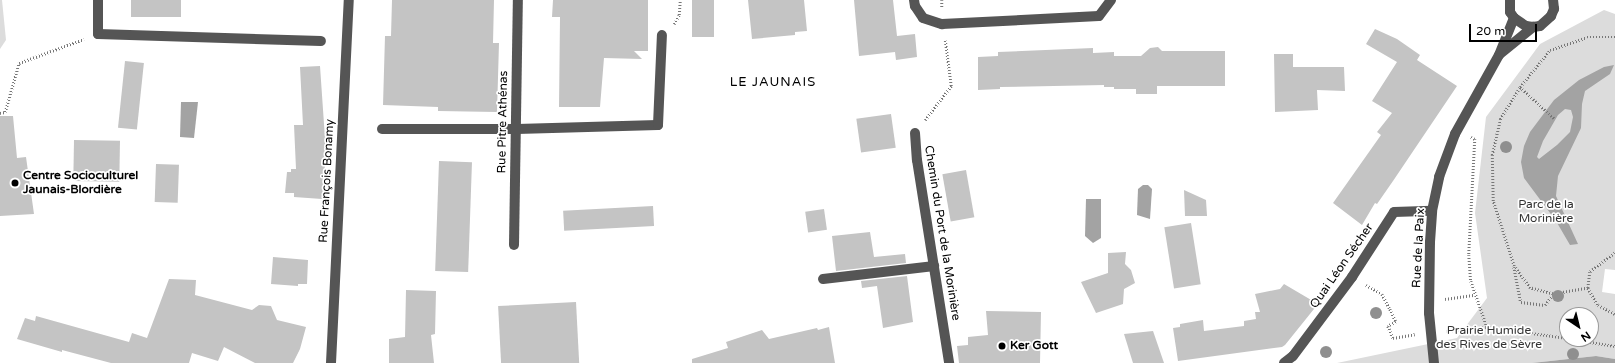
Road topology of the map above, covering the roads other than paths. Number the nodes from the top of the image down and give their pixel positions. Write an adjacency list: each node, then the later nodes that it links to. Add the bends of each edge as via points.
1 (98, 0): 12 (street, via 98,34)
2 (349, 0): 21 (street, Rue François Bonamy)
3 (518, 0): 15 (street, Rue Pitre Athénas)
4 (914, 0): 5 (street, via 923,18 942,24 1099,16)
5 (1110, 0)
6 (1510, 0): 9 (street, via 1510,12)
7 (1560, 0): 8 (street)
8 (1553, 5): 10 (street, Rue de la Paix, via 1551,16 1546,22)
9 (1514, 18): 10 (street, via 1526,26); 13 (street, Rue de la Paix)
10 (1533, 27): 13 (street, Rue de la Paix)
11 (662, 35): 15 (street, via 658,125)
12 (321, 41)
13 (1499, 55): 17 (street, Rue de la Paix, via 1446,156)
14 (382, 129): 15 (street)
15 (517, 129): 18 (street, Rue Pitre Athénas)
16 (915, 133): 19 (street, Chemin du Port de la Morinière)
17 (1432, 211): 23 (street, Quai Léon Sécher, via 1394,212 1352,277); 24 (street, Rue de la Paix, bridge, via 1429,313)
18 (514, 245)
19 (934, 266): 20 (street); 22 (street, Chemin du Port de la Morinière)
20 (823, 279)
21 (331, 363)
22 (949, 363)
23 (1284, 363)
24 (1434, 363)

